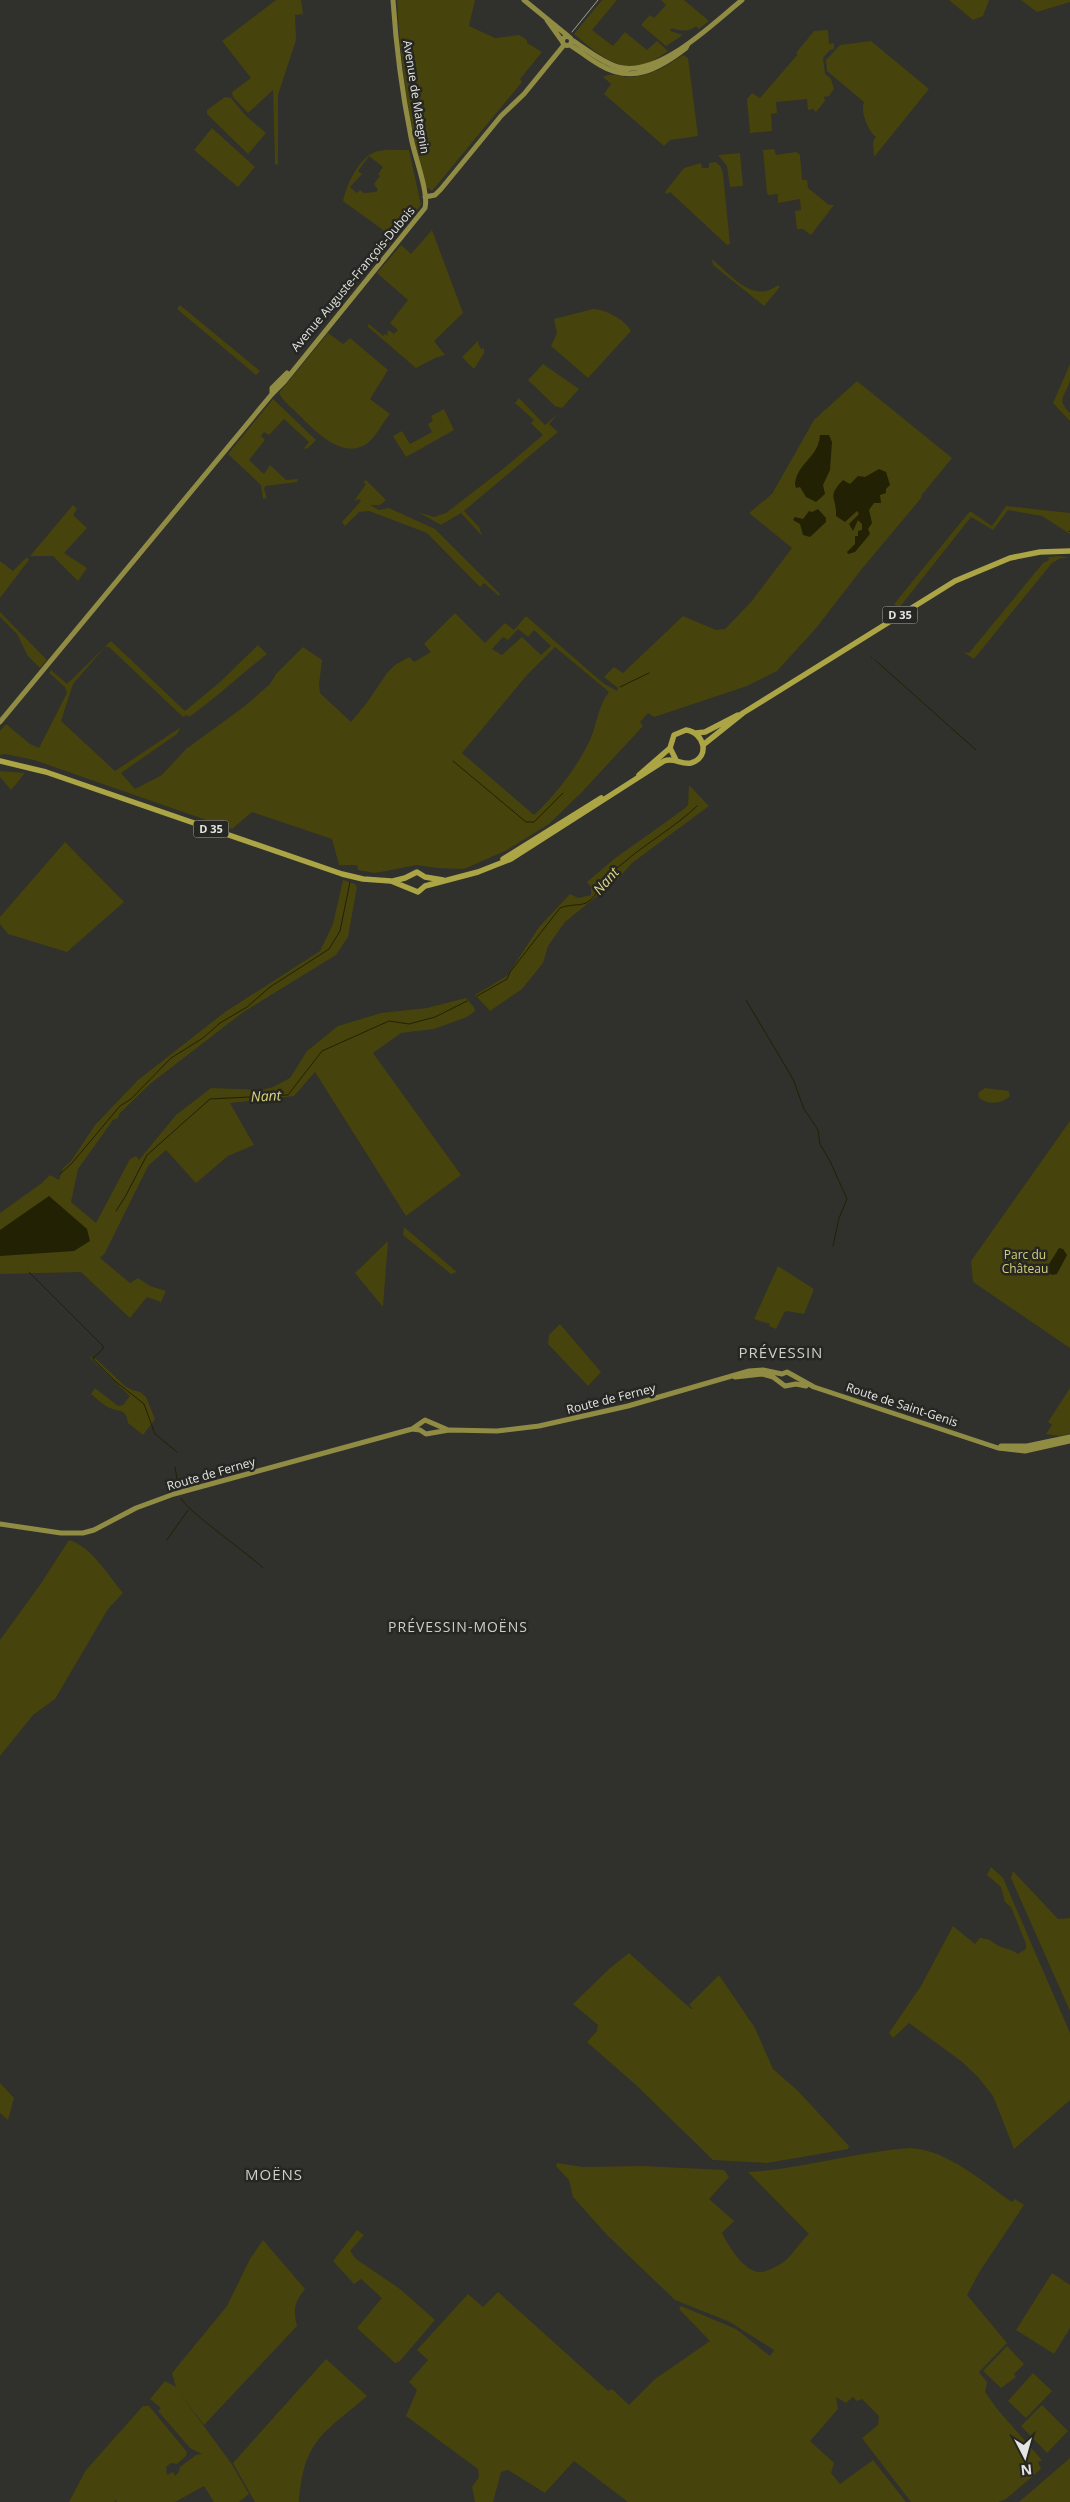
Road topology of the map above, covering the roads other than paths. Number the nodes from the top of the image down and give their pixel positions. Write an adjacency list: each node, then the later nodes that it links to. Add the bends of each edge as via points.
1 (393, 0): 5 (main road, Avenue de Mategnin, via 402,85)
2 (524, 0): 4 (main road, via 556,24)
3 (742, 0): 4 (main road, via 687,46 656,64 630,69 608,63)
4 (567, 41): 5 (main road, Avenue Auguste-François-Dubois, via 441,189 435,195)
5 (425, 197): 8 (main road, Avenue Auguste-François-Dubois, via 423,211 291,371 272,388 272,394)
6 (1070, 551): 7 (main road, D 35, via 1018,556 967,575)
7 (742, 713): 9 (main road, D 35, via 705,732); 10 (main road, D 35)
8 (0, 722)
9 (696, 733): 10 (main road); 11 (main road, via 678,732 672,738)
10 (703, 745): 12 (main road, via 701,755 694,761)
11 (670, 748): 12 (main road); 14 (main road)
12 (676, 760): 14 (main road, via 664,760)
13 (0, 761): 18 (main road, D 35, via 46,772 342,874)
14 (634, 780): 17 (main road, via 525,850 478,872)
15 (408, 877): 16 (main road, via 416,872); 18 (main road, D 35); 19 (main road)
16 (425, 877): 17 (main road); 20 (main road)
17 (444, 880): 20 (main road)
18 (391, 881): 19 (main road, D 35)
19 (408, 886): 20 (main road, via 418,892)
20 (426, 886)
21 (782, 1374): 22 (main road, via 787,1372); 23 (main road, Route de Ferney, via 749,1371); 24 (main road)
22 (793, 1377): 25 (main road); 26 (main road)
23 (717, 1380): 24 (main road, Route de Ferney, via 762,1374); 29 (main road, Route de Ferney, via 622,1408 527,1428)
24 (780, 1382): 25 (main road, via 785,1386)
25 (792, 1384): 26 (main road)
26 (814, 1386): 33 (main road, Route de Saint-Genis)
27 (434, 1424): 28 (main road, via 427,1420); 29 (main road, Route de Ferney); 30 (main road)
28 (420, 1427): 30 (main road, Route de Ferney, via 426,1434); 34 (main road, Route de Ferney, via 174,1494 136,1508 94,1530 75,1534)
29 (449, 1430): 30 (main road, Route de Ferney)
30 (432, 1432)
31 (1070, 1437): 33 (main road, Route de Saint-Genis, via 1017,1447)
32 (1070, 1441): 33 (main road, Route de Saint-Genis, via 1019,1451)
33 (983, 1442)
34 (0, 1526)

